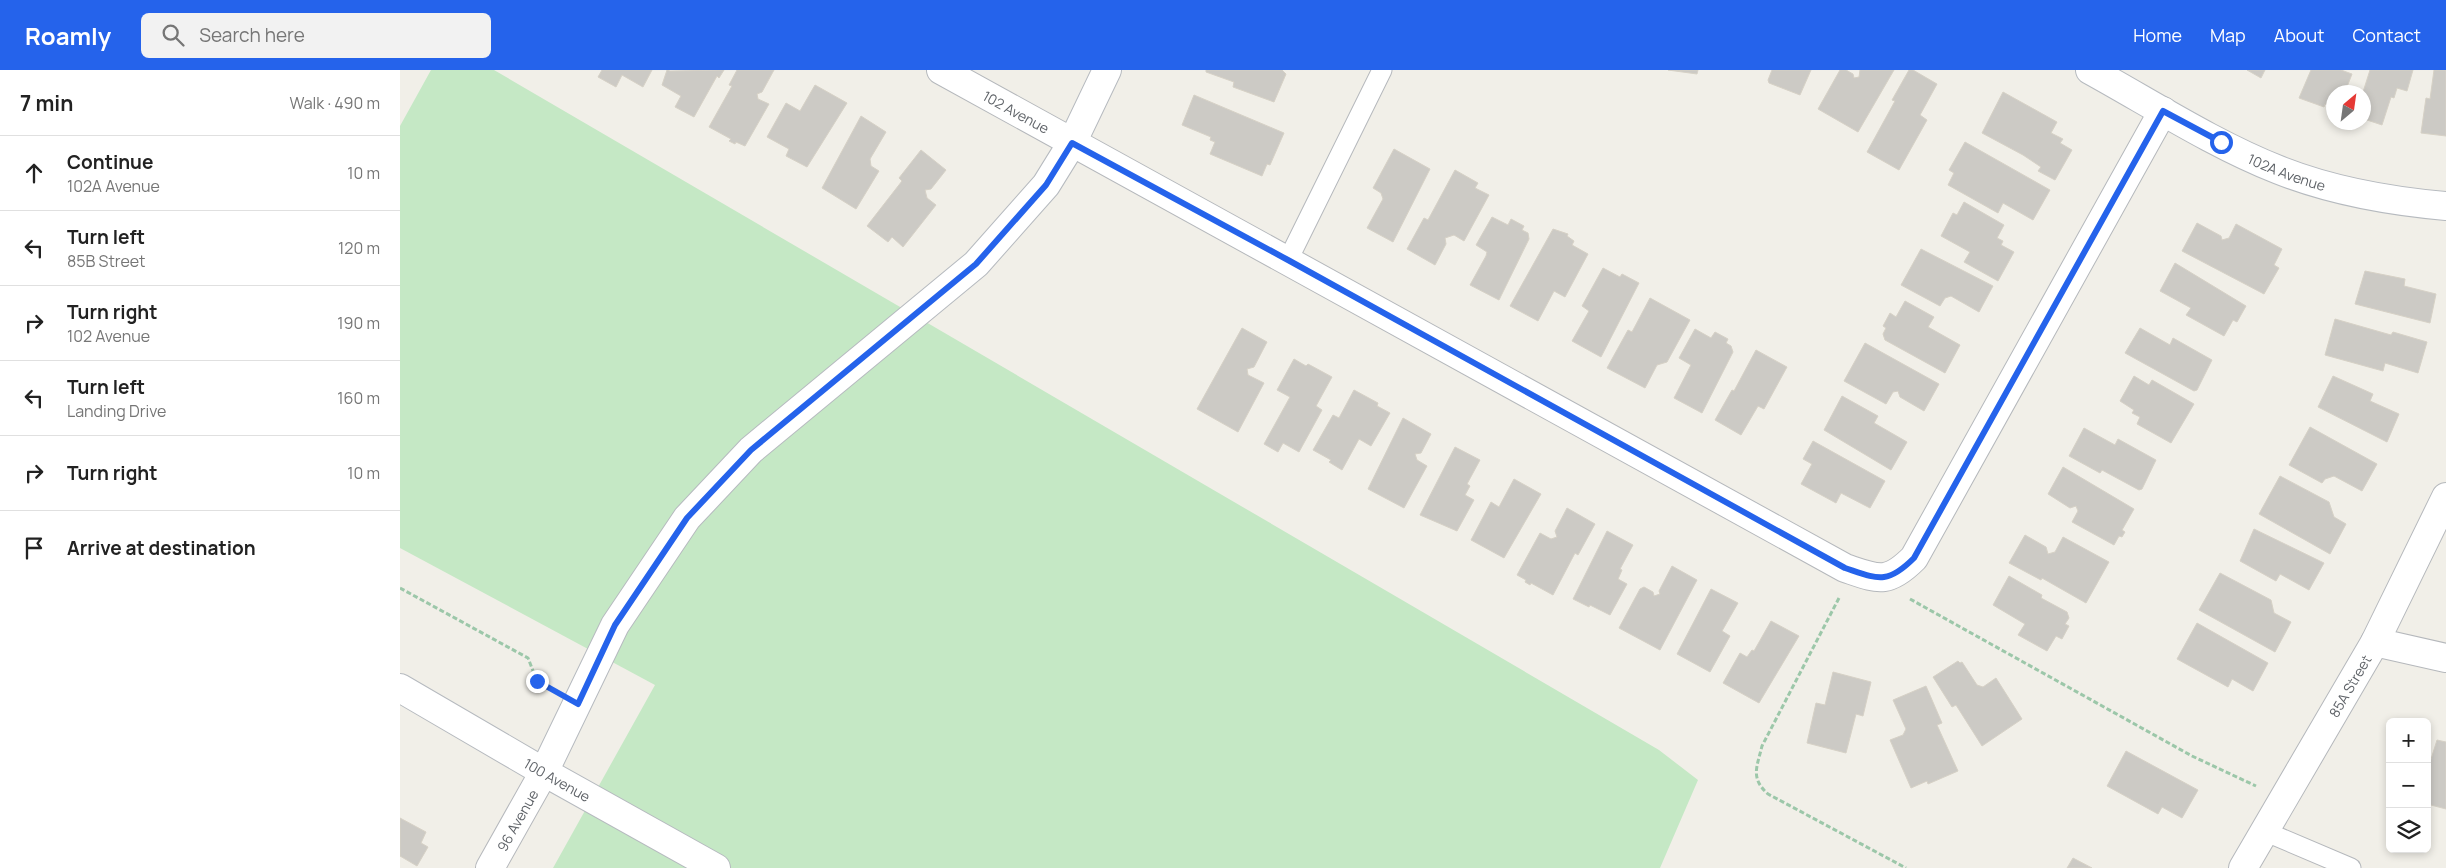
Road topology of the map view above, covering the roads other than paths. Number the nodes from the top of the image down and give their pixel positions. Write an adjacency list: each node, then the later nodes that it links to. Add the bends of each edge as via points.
1 (941, 70): 6 (street, 102 Avenue)
2 (1107, 70): 6 (street, 96 Avenue)
3 (1382, 70): 8 (lane)
4 (2090, 70): 5 (street, 102A Avenue)
5 (2163, 111): 7 (street, 102A Avenue, via 2287,172 2337,189 2400,202); 8 (street, 102 Avenue, via 1914,558 1901,571 1884,578 1853,571)
6 (1072, 143): 8 (street, 102 Avenue); 13 (street, 96 Avenue, via 1046,185 976,264 751,450 687,518 615,625)
7 (2446, 206)
8 (1288, 260)
9 (2446, 498): 10 (street, 85A Street)
10 (2375, 642): 11 (street); 14 (street, 85A Street)
11 (2446, 658)
12 (400, 688): 13 (street, 100 Avenue)
13 (544, 772): 15 (street, 96 Avenue); 16 (street, 100 Avenue)
14 (2264, 831): 17 (street, 85A Street); 18 (lane)
15 (490, 868)
16 (716, 868)
17 (2243, 868)
18 (2351, 868)

